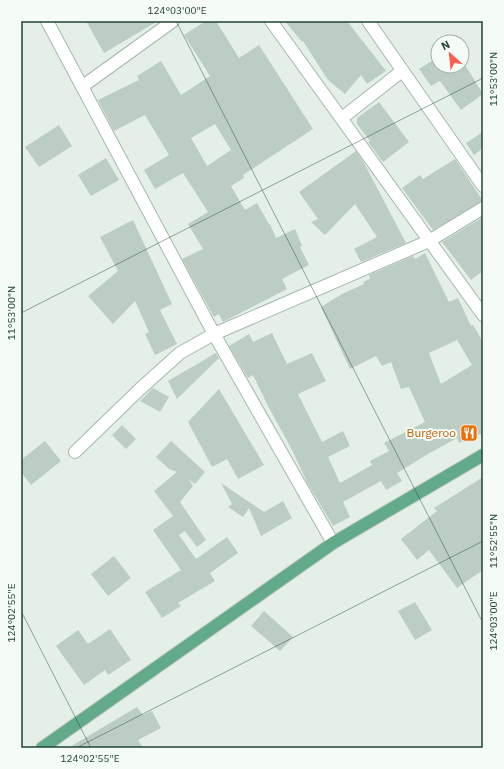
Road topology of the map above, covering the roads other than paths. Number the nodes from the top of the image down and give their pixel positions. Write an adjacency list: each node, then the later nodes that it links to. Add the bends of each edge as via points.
1 (47, 21): 6 (street)
2 (173, 21): 6 (street)
3 (271, 21): 7 (street)
4 (368, 21): 5 (street)
5 (402, 71): 7 (street); 8 (street)
6 (82, 86): 12 (street)
7 (342, 118): 10 (street)
8 (483, 186)
9 (483, 208): 10 (street)
10 (429, 241): 11 (street); 12 (street)
11 (483, 315)
12 (214, 334): 13 (street, via 180,353); 15 (street)
13 (75, 452)
14 (483, 455): 15 (main road)
15 (333, 543): 16 (main road)
16 (42, 748)

